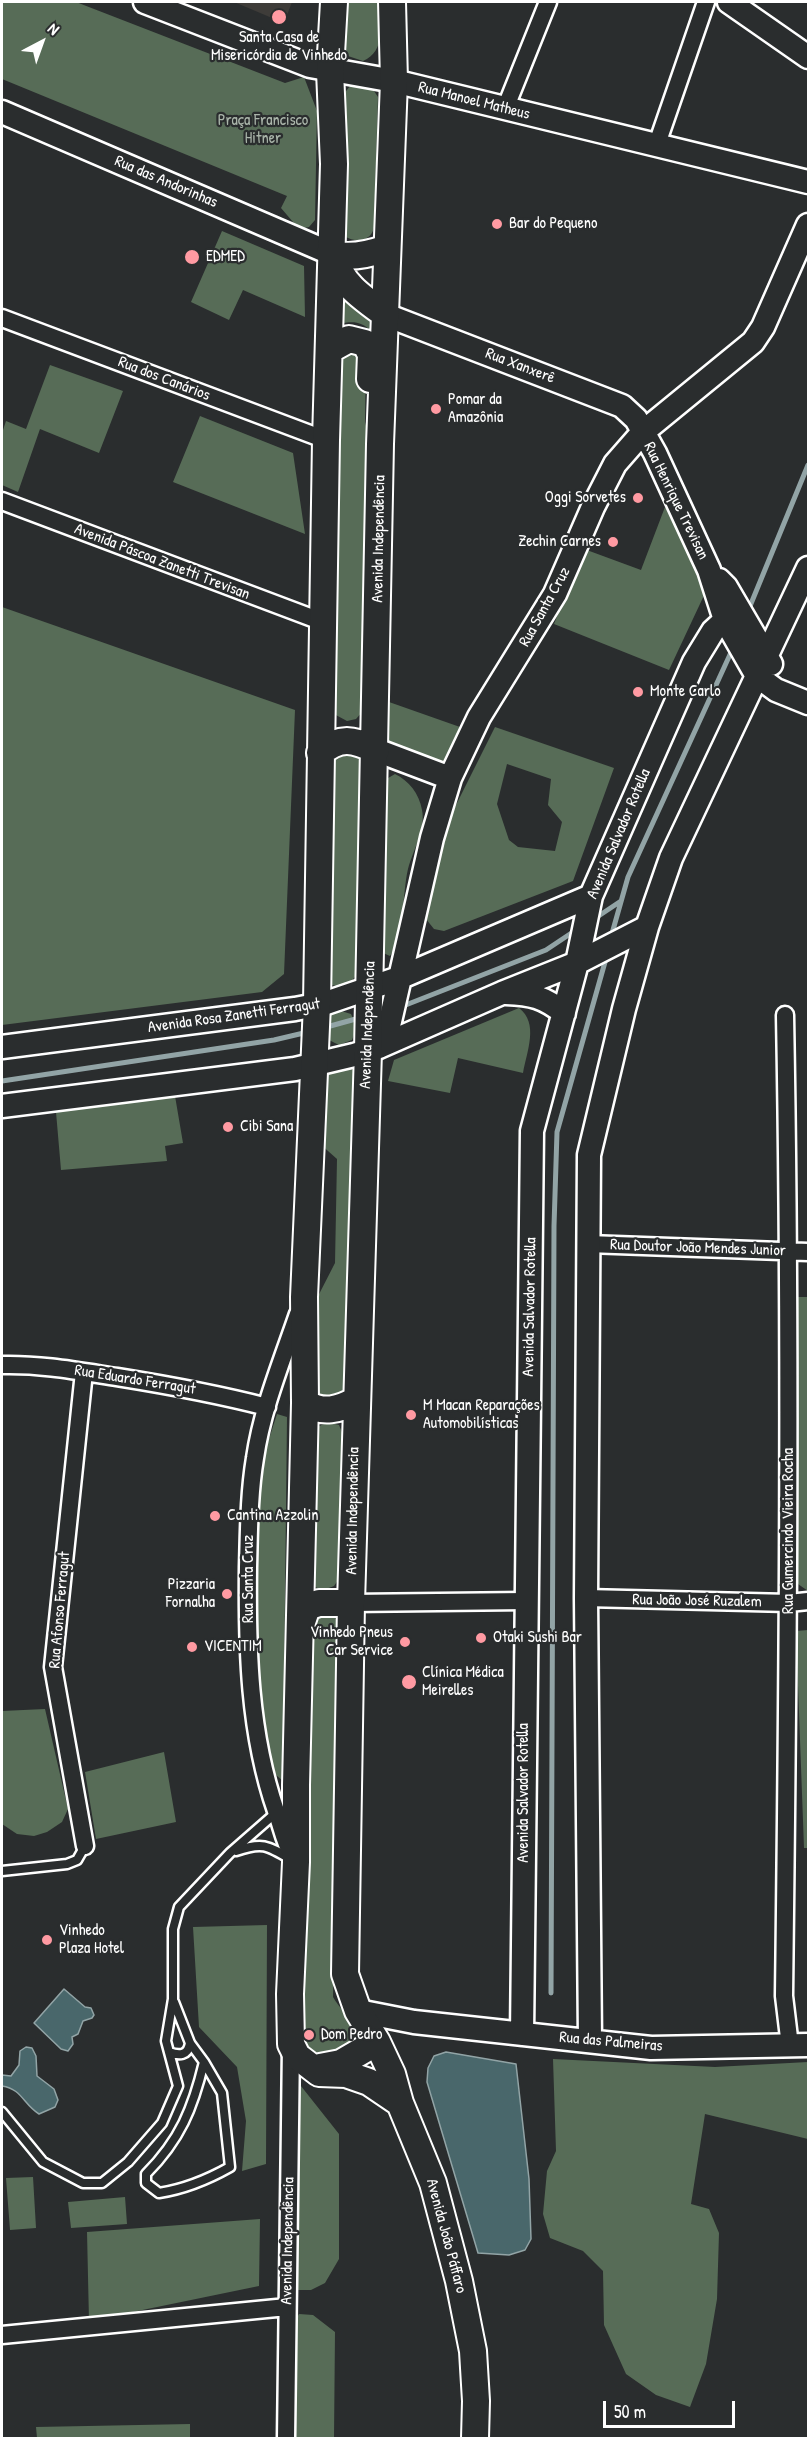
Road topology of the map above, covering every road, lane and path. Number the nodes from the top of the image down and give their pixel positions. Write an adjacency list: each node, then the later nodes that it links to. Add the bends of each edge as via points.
1 (145, 2): 8 (street, Rua Manoel Matheus)
2 (334, 2): 8 (main road, Avenida Independência)
3 (392, 2): 9 (main road, Avenida Independência)
4 (548, 2): 10 (street)
5 (706, 2): 12 (street)
6 (729, 2): 7 (street)
7 (808, 57)
8 (330, 71): 9 (street, Rua Manoel Matheus); 16 (main road, Avenida Independência, via 334,164)
9 (394, 81): 10 (street, Rua Manoel Matheus); 15 (main road, Avenida Independência)
10 (505, 108): 12 (street, Rua Manoel Matheus)
11 (2, 112): 16 (street, Rua das Andorinhas)
12 (657, 144): 13 (street, Rua Manoel Matheus)
13 (808, 182)
14 (808, 225): 20 (street, Rua Santa Cruz, via 753,342)
15 (387, 248): 16 (main road, via 340,256); 17 (main road, Avenida Independência)
16 (330, 253): 17 (main road, via 340,276); 19 (main road, Avenida Independência)
17 (386, 315): 20 (street, Rua Xanxerê, via 622,405); 22 (main road, Avenida Independência)
18 (2, 318): 21 (street, Rua dos Canários)
19 (329, 350): 21 (main road, Avenida Independência); 22 (main road, via 349,339 369,348 372,411)
20 (643, 432): 25 (street, Rua Henrique Trevisan); 33 (street, Rua Santa Cruz, via 615,464 555,594 479,717)
21 (326, 440): 27 (main road, Avenida Independência)
22 (380, 444): 31 (main road, Avenida Independência)
23 (2, 501): 27 (street, Avenida Páscoa Zanetti Trevisan)
24 (808, 568): 29 (street)
25 (710, 570): 26 (street, Rua Henrique Trevisan); 28 (street, Rua Henrique Trevisan, via 726,587)
26 (725, 620): 28 (street); 29 (street, Rua Henrique Trevisan); 34 (street, Avenida Salvador Rotella, via 712,631 694,662)
27 (323, 622): 32 (main road, Avenida Independência)
28 (752, 631): 29 (street, Rua Henrique Trevisan)
29 (761, 666): 30 (street, via 776,690); 35 (street, via 671,858)
30 (806, 702)
31 (376, 750): 32 (main road, via 349,740 331,744); 33 (street); 38 (main road, Avenida Independência)
32 (320, 753): 40 (main road, Avenida Independência)
33 (450, 778): 37 (street, Rua Santa Cruz, via 429,847)
34 (591, 896): 36 (street, Avenida Salvador Rotella); 37 (street, Avenida Rosa Zanetti Ferragut, via 456,952)
35 (647, 927): 36 (street); 47 (street, via 589,1155)
36 (577, 963): 39 (street); 41 (street, Avenida Salvador Rotella)
37 (401, 969): 38 (street, Avenida Rosa Zanetti Ferragut); 44 (street, Rua Santa Cruz, via 388,1030)
38 (370, 977): 40 (street, Avenida Rosa Zanetti Ferragut); 44 (main road, Avenida Independência)
39 (502, 993): 41 (street, via 547,1000); 44 (street)
40 (318, 1005): 43 (street, Avenida Rosa Zanetti Ferragut); 45 (main road, Avenida Independência)
41 (564, 1013): 58 (street, Avenida Salvador Rotella, via 532,1131)
42 (785, 1015): 48 (street, Rua Gumercindo Vieira Rocha)
43 (2, 1047)
44 (374, 1049): 45 (street); 53 (main road, Avenida Independência)
45 (316, 1063): 46 (street, via 295,1069); 50 (main road, Avenida Independência)
46 (2, 1106)
47 (588, 1244): 48 (street, Rua Doutor João Mendes Junior); 56 (street)
48 (789, 1252): 49 (street, Rua Doutor João Mendes Junior); 60 (street, Rua Gumercindo Vieira Rocha)
49 (808, 1252)
50 (304, 1297): 54 (main road, Avenida Independência); 55 (street, Rua Santa Cruz)
51 (2, 1365): 52 (street, Rua Eduardo Ferragut, via 36,1364)
52 (84, 1372): 55 (street, Rua Eduardo Ferragut, via 211,1392); 64 (street, Rua Afonso Ferragut, via 53,1667)
53 (356, 1400): 54 (main road, via 326,1410); 59 (main road, Avenida Independência)
54 (305, 1402): 61 (main road, Avenida Independência)
55 (267, 1407): 63 (street, Rua Santa Cruz, via 255,1456 249,1510 248,1657 256,1732 267,1787)
56 (586, 1598): 60 (street, Rua João José Ruzalem); 72 (street)
57 (808, 1601): 60 (street, Rua João José Ruzalem)
58 (526, 1602): 59 (street); 71 (street, Avenida Salvador Rotella)
59 (351, 1603): 61 (main road, via 307,1607); 69 (main road, Avenida Independência, via 345,1974)
60 (789, 1603): 75 (street, Rua Gumercindo Vieira Rocha, via 784,1996)
61 (300, 1628): 62 (main road, Avenida Independência)
62 (296, 1785): 63 (lane); 66 (main road, Avenida Independência)
63 (277, 1813): 65 (lane); 66 (street, Rua Santa Cruz, via 283,1840)
64 (85, 1846): 67 (lane, via 77,1860 67,1864)
65 (230, 1853): 66 (lane, via 267,1845); 68 (lane, via 179,1907 173,1929)
66 (296, 1862): 77 (main road, Avenida Independência, via 290,1994)
67 (2, 1871)
68 (173, 1999): 74 (lane); 76 (lane, via 166,2041)
69 (358, 2011): 70 (street, Rua das Palmeiras); 73 (main road, Avenida Independência)
70 (414, 2022): 71 (street, Rua das Palmeiras); 73 (street)
71 (522, 2034): 72 (street, Rua das Palmeiras)
72 (590, 2041): 75 (street, Rua das Palmeiras, via 651,2048)
73 (377, 2042): 77 (main road, via 341,2063 322,2067); 79 (main road, Avenida João Páffaro)
74 (190, 2043): 76 (lane, via 183,2055); 78 (lane)
75 (800, 2045)
76 (169, 2052): 80 (lane, via 178,2086 162,2123 128,2162 102,2183 83,2183 43,2162)
77 (298, 2054): 79 (main road, via 319,2073 346,2074 369,2082); 81 (street, Avenida Independência)
78 (204, 2062): 78 (lane, via 183,2128 146,2174 146,2183 159,2193 183,2189 230,2167 222,2093)
79 (400, 2103): 84 (main road, Avenida João Páffaro, via 433,2183 459,2281 472,2351)
80 (2, 2112)
81 (287, 2307): 82 (street); 83 (street, Avenida Independência)
82 (2, 2335)
83 (286, 2439)
84 (475, 2439)

